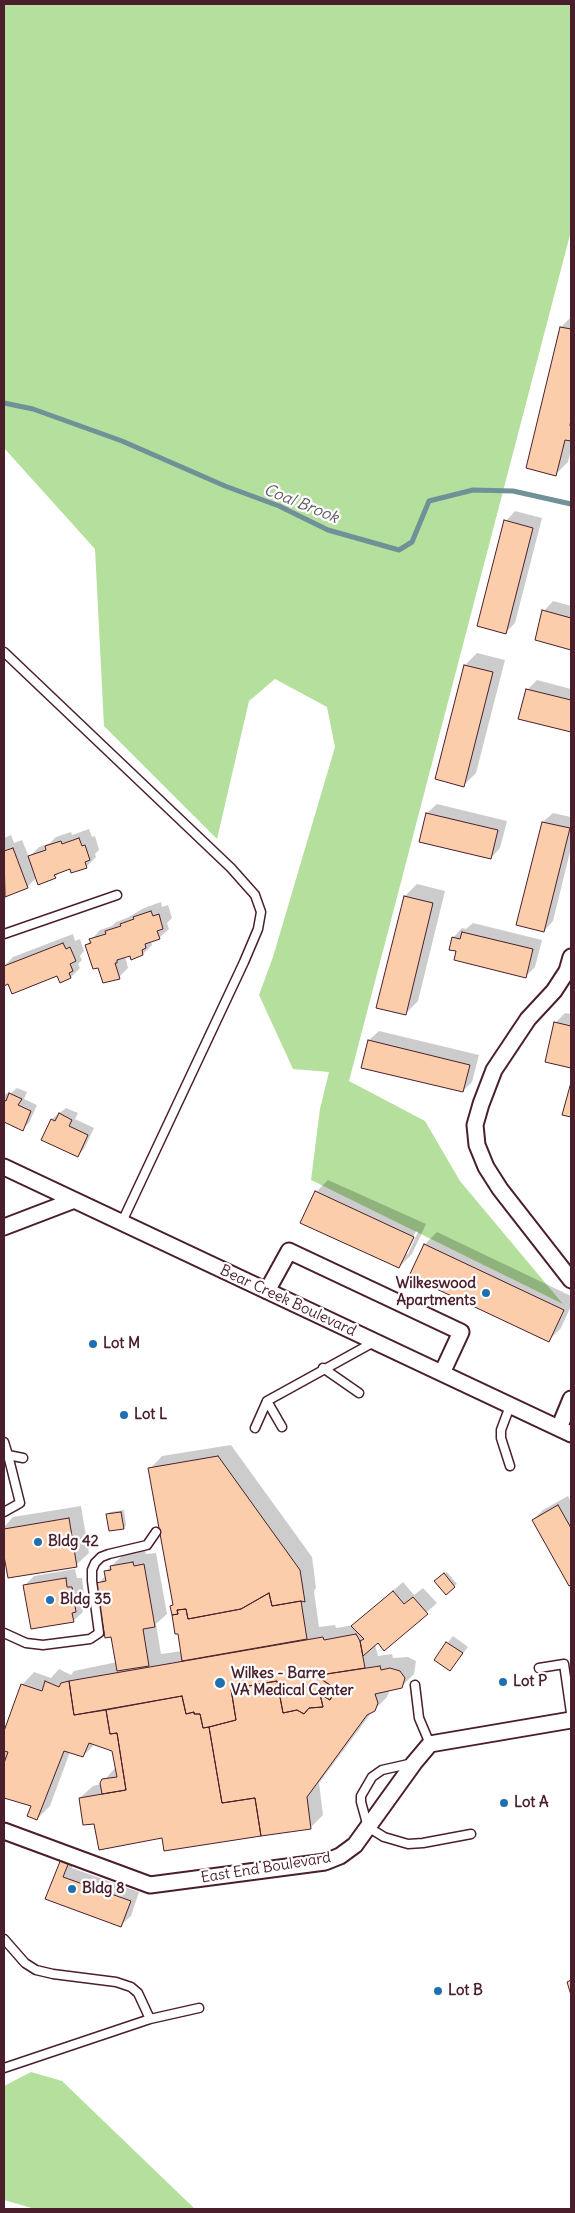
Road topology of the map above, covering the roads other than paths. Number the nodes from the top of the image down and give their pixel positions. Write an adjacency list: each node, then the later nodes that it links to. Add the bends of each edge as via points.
1 (4, 652): 7 (lane, via 231,868 255,895 261,912 258,929 244,962)
2 (117, 895): 3 (lane)
3 (4, 934)
4 (571, 957): 9 (street, via 567,971 554,991 528,1019 494,1070 475,1125 477,1145 495,1182)
5 (4, 1167): 6 (street, Bear Creek Boulevard)
6 (72, 1201): 7 (street, Bear Creek Boulevard); 8 (street)
7 (121, 1224): 10 (street, Bear Creek Boulevard)
8 (4, 1227)
9 (571, 1280)
10 (267, 1291): 11 (street, Bear Creek Boulevard); 13 (street, via 288,1250 461,1332)
11 (376, 1341): 12 (lane); 13 (street, Bear Creek Boulevard)
12 (323, 1368): 14 (lane); 16 (lane)
13 (442, 1373): 17 (street, Bear Creek Boulevard)
14 (359, 1393)
15 (571, 1399): 20 (street)
16 (267, 1401): 18 (lane); 19 (lane)
17 (510, 1406): 20 (street, Bear Creek Boulevard); 24 (lane, via 501,1430)
18 (282, 1427)
19 (255, 1428)
20 (565, 1431)
21 (4, 1442): 22 (lane)
22 (6, 1454): 23 (lane); 25 (lane, via 20,1503)
23 (23, 1458)
24 (510, 1466)
25 (4, 1512)
26 (156, 1532): 27 (lane, via 148,1545 109,1554 95,1563 92,1581 98,1633 90,1639 43,1645 26,1643)
27 (4, 1633)
28 (568, 1664): 29 (lane); 31 (lane)
29 (539, 1668)
30 (415, 1684): 33 (lane, via 419,1718)
31 (571, 1713)
32 (571, 1720): 33 (street)
33 (430, 1744): 34 (street, East End Boulevard)
34 (414, 1763): 35 (street, East End Boulevard); 35 (lane, via 382,1770 372,1777 361,1796)
35 (368, 1827): 36 (street, East End Boulevard, via 348,1851 325,1862 150,1885); 37 (lane, via 384,1837 408,1844)
36 (4, 1831)
37 (471, 1834)
38 (4, 1939): 40 (lane, via 25,1963 36,1970 131,1987 138,1993)
39 (199, 2008): 40 (lane)
40 (150, 2019): 41 (lane)
41 (4, 2068)

